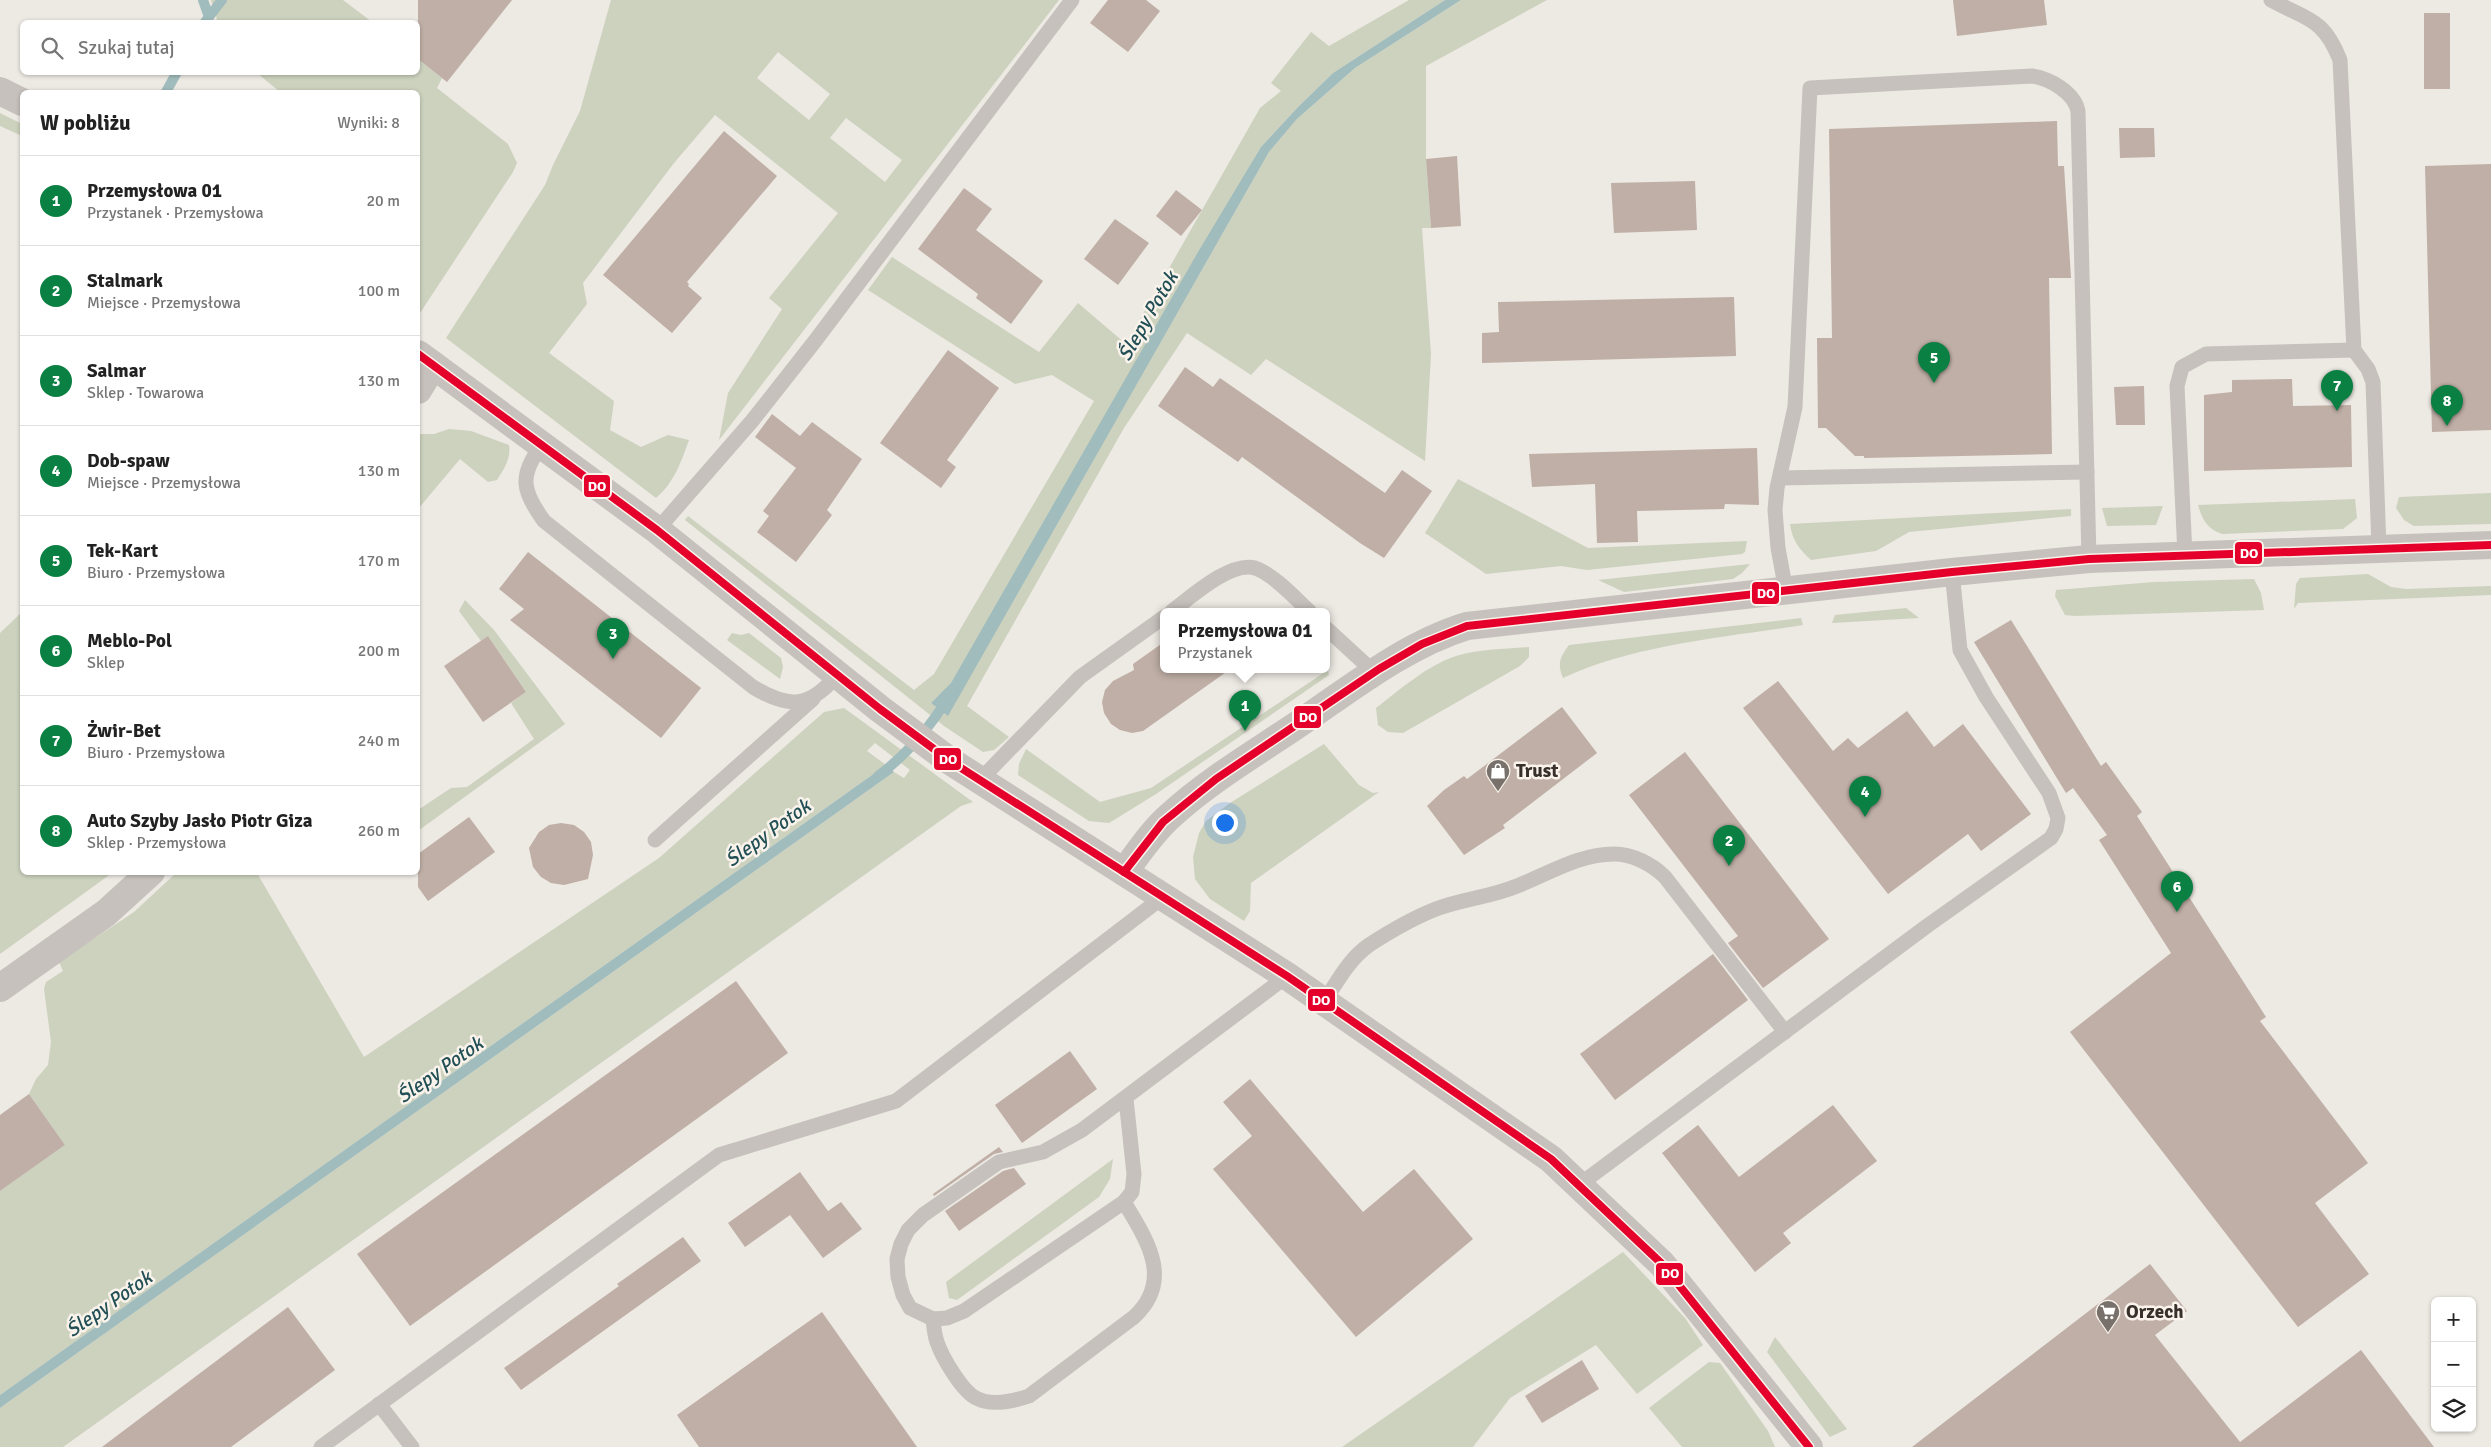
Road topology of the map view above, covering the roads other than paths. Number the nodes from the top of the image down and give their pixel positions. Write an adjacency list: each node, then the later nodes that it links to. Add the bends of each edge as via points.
1 (1072, 0): 11 (lane, via 815,342 752,421)
2 (2271, 0): 5 (lane, via 2319,24 2336,48 2340,60)
3 (0, 91): 4 (street)
4 (20, 101)
5 (2354, 350): 13 (lane, via 2373,382); 14 (lane, via 2206,354 2182,367 2177,386)
6 (425, 359): 7 (street); 8 (street)
7 (420, 381)
8 (542, 446): 11 (street); 24 (lane, via 529,463 525,486 544,521 753,688 779,700 793,702)
9 (2087, 472): 10 (lane); 10 (lane, via 2078,111 2071,97 2047,80 2032,76 1810,88 1795,407); 15 (lane)
10 (1780, 478): 17 (lane, via 1775,510)
11 (657, 530): 23 (street)
12 (2491, 545): 13 (street)
13 (2380, 548): 14 (street)
14 (2185, 555): 15 (street)
15 (2089, 559): 16 (street)
16 (1952, 572): 17 (street); 33 (lane, via 1960,650 1986,697 2049,793 2058,818 2056,830 2051,838)
17 (1786, 591): 22 (street, via 1480,624 1433,638)
18 (1177, 608): 19 (lane, via 1231,570 1245,567 1263,572)
19 (1305, 608)
20 (1160, 620): 25 (lane, via 1080,676)
21 (1330, 632): 22 (lane)
22 (1374, 673): 27 (street, via 1187,801 1169,816)
23 (837, 675): 24 (lane); 25 (street)
24 (816, 696): 26 (lane)
25 (979, 781): 27 (street)
26 (655, 840)
27 (1124, 872): 29 (street)
28 (148, 875): 31 (street, via 106,913)
29 (1163, 896): 30 (street); 38 (lane, via 896,1101 720,1155)
30 (1288, 976): 32 (street); 34 (lane)
31 (0, 988)
32 (1324, 1002): 33 (lane, via 1355,956 1400,927 1436,909 1515,887 1570,863 1591,856 1615,854 1648,864 1664,877); 35 (street, via 1551,1159)
33 (1785, 1032): 35 (lane)
34 (1126, 1099): 36 (lane, via 1134,1174 1132,1192); 37 (lane, via 1043,1152 1013,1158 989,1168 923,1215 908,1230 897,1259 902,1290 910,1308)
35 (1579, 1185): 41 (street, via 1662,1264)
36 (1124, 1202): 37 (lane, via 964,1311); 37 (lane, via 1153,1259 1153,1291 1147,1305 1029,1396 1013,1402 995,1402 978,1399 967,1392 937,1342)
37 (933, 1319)
38 (379, 1404): 39 (lane); 40 (lane)
39 (321, 1447)
40 (412, 1447)
41 (1808, 1447)

